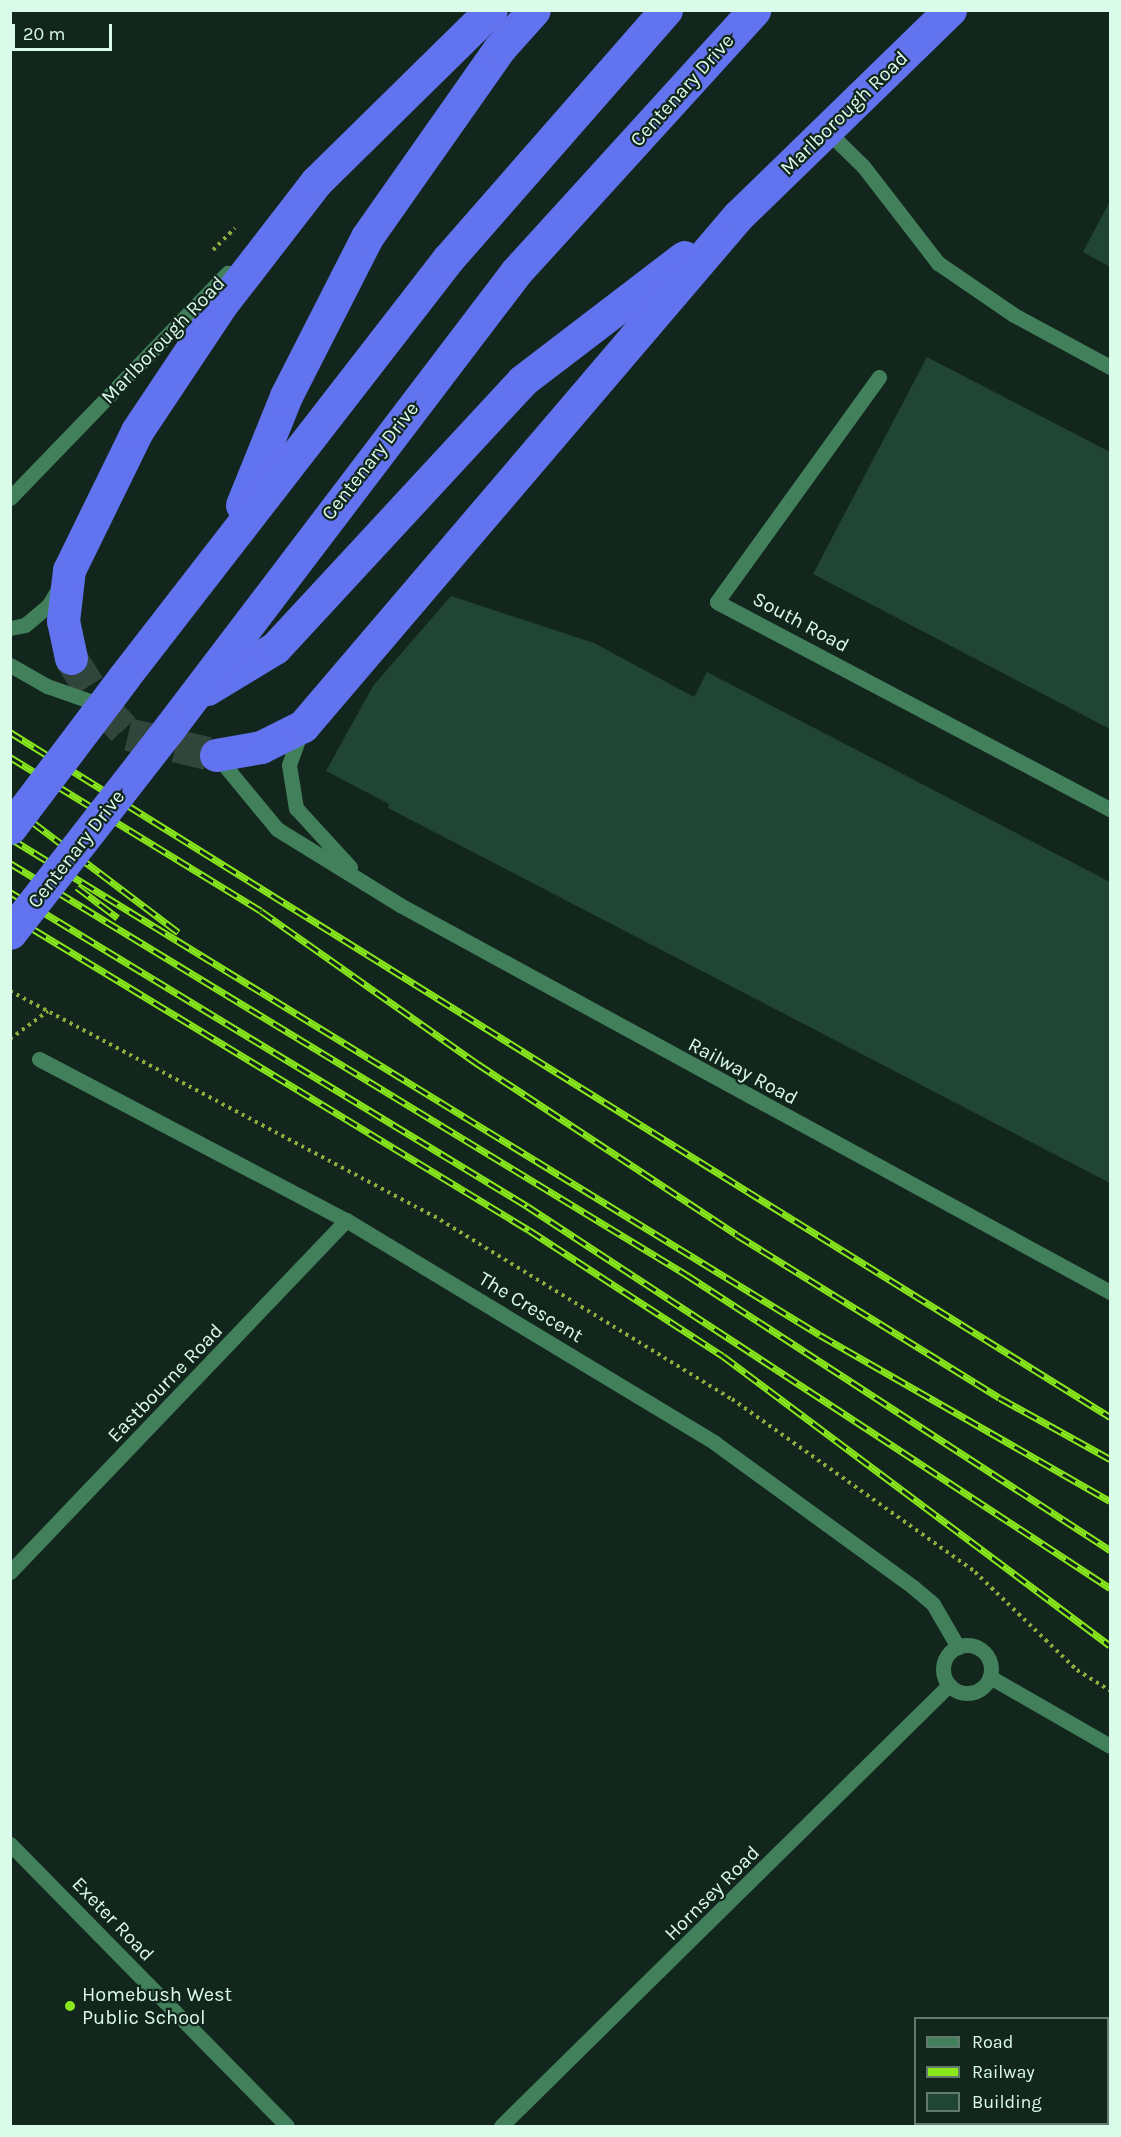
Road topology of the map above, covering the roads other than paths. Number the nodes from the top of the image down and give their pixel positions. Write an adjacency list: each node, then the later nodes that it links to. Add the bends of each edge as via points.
1 (491, 10): 7 (highway)
2 (534, 10): 12 (highway, via 499,49 367,237 286,396)
3 (666, 10): 12 (highway, via 447,259)
4 (754, 10): 17 (highway, Centenary Drive, via 516,272 295,557)
5 (950, 10): 6 (highway, Marlborough Road)
6 (826, 130): 8 (highway, Marlborough Road); 9 (street, via 863,166 938,263 1014,315)
7 (316, 182): 11 (street, Marlborough Road); 13 (highway, via 221,305 137,431)
8 (738, 216): 17 (highway, via 522,381 275,648); 19 (highway)
9 (1110, 367)
10 (879, 377): 21 (street, South Road, via 717,602)
11 (10, 498)
12 (226, 543): 22 (highway, bridge)
13 (69, 570): 14 (street, via 48,606 25,625); 15 (highway, via 63,621)
14 (10, 628)
15 (71, 658)
16 (10, 665): 18 (street, via 47,686)
17 (194, 697): 24 (highway, Centenary Drive, bridge)
18 (101, 705)
19 (303, 726): 20 (highway, via 261,747); 23 (street, Railway Road, via 289,765 296,808)
20 (216, 755): 23 (street, Railway Road, via 277,829)
21 (1110, 809)
22 (10, 828)
23 (360, 879): 27 (street, Railway Road, via 589,1011)
24 (10, 933)
25 (39, 1059): 26 (street, The Crescent)
26 (346, 1220): 28 (street, Eastbourne Road); 29 (street, The Crescent, via 705,1436 799,1501 933,1604)
27 (1110, 1292)
28 (10, 1572)
29 (958, 1647): 30 (street, via 981,1649 990,1662); 31 (street, via 948,1655 943,1667)
30 (990, 1677): 31 (street, via 982,1689 968,1694); 32 (street)
31 (949, 1685): 35 (street, Hornsey Road)
32 (1110, 1746)
33 (10, 1844): 34 (street, Exeter Road)
34 (287, 2127)
35 (501, 2127)

